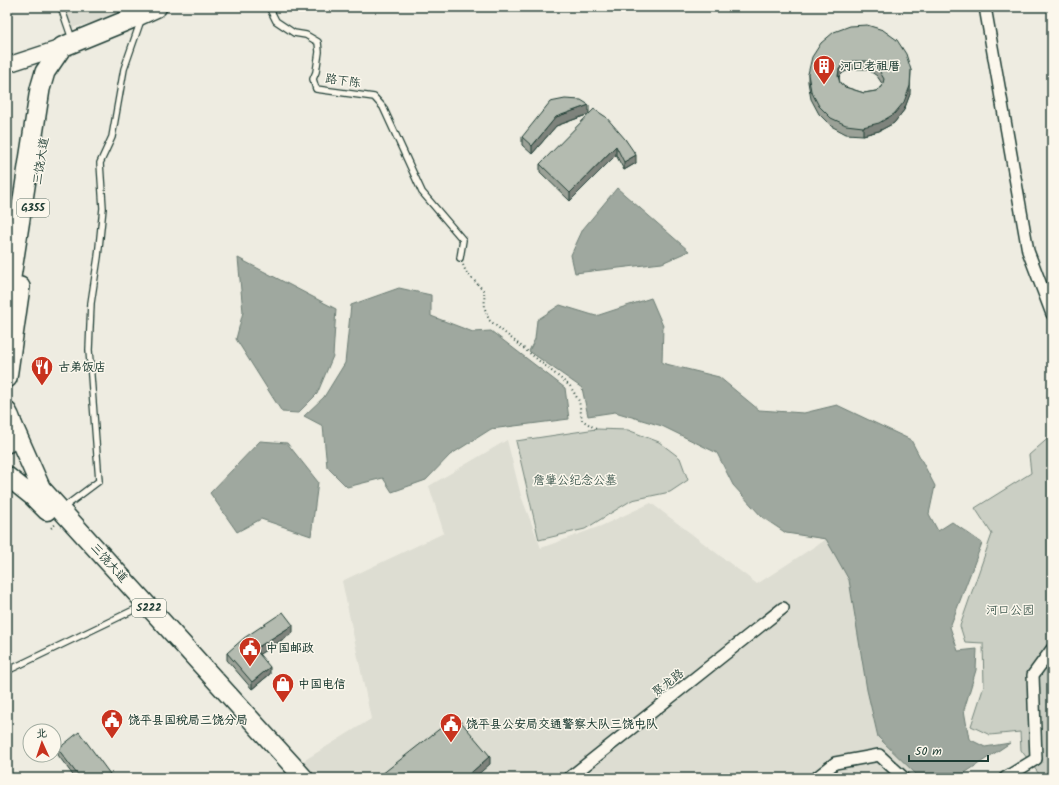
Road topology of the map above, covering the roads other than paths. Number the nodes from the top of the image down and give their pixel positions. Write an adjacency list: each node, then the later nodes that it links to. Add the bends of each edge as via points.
1 (61, 7): 5 (lane)
2 (269, 7): 8 (lane, 路下陈, via 276,21 294,33 306,35 318,42 319,52 313,79 316,89 374,97 383,107 422,192 463,240)
3 (985, 7): 11 (street, via 1028,252)
4 (150, 11): 5 (highway); 18 (lane, via 124,69 112,137 100,163 103,208 91,303 89,350 99,480)
5 (67, 45): 6 (highway, 三饶大道 / G355); 9 (highway, 三饶大道 / G355, via 52,90)
6 (41, 62): 7 (street); 9 (highway, 三饶大道 / G355, via 40,89)
7 (7, 65)
8 (460, 258)
9 (13, 274): 10 (highway, 三饶大道 / G355); 12 (highway, 三饶大道 / G355)
10 (7, 303)
11 (1052, 314)
12 (8, 355): 13 (highway, 三饶大道 / G355)
13 (7, 378)
14 (10, 418): 15 (highway, via 12,433); 17 (main road, 三饶大道 / S222)
15 (7, 444)
16 (7, 476): 17 (main road, 三饶大道 / S222)
17 (37, 492): 18 (main road, 三饶大道 / S222); 19 (main road, 三饶大道 / S222)
18 (61, 510): 19 (main road, 三饶大道 / S222)
19 (141, 607): 22 (lane); 23 (main road, 三饶大道 / S222); 24 (main road, 三饶大道 / S222)
20 (783, 608): 25 (street, 聚龙路)
21 (1052, 649): 28 (street, via 1033,675 1036,759)
22 (7, 671)
23 (288, 778)
24 (304, 778)
25 (569, 778)
26 (816, 778): 27 (street, via 834,763 879,755)
27 (904, 778)
28 (1005, 778)

